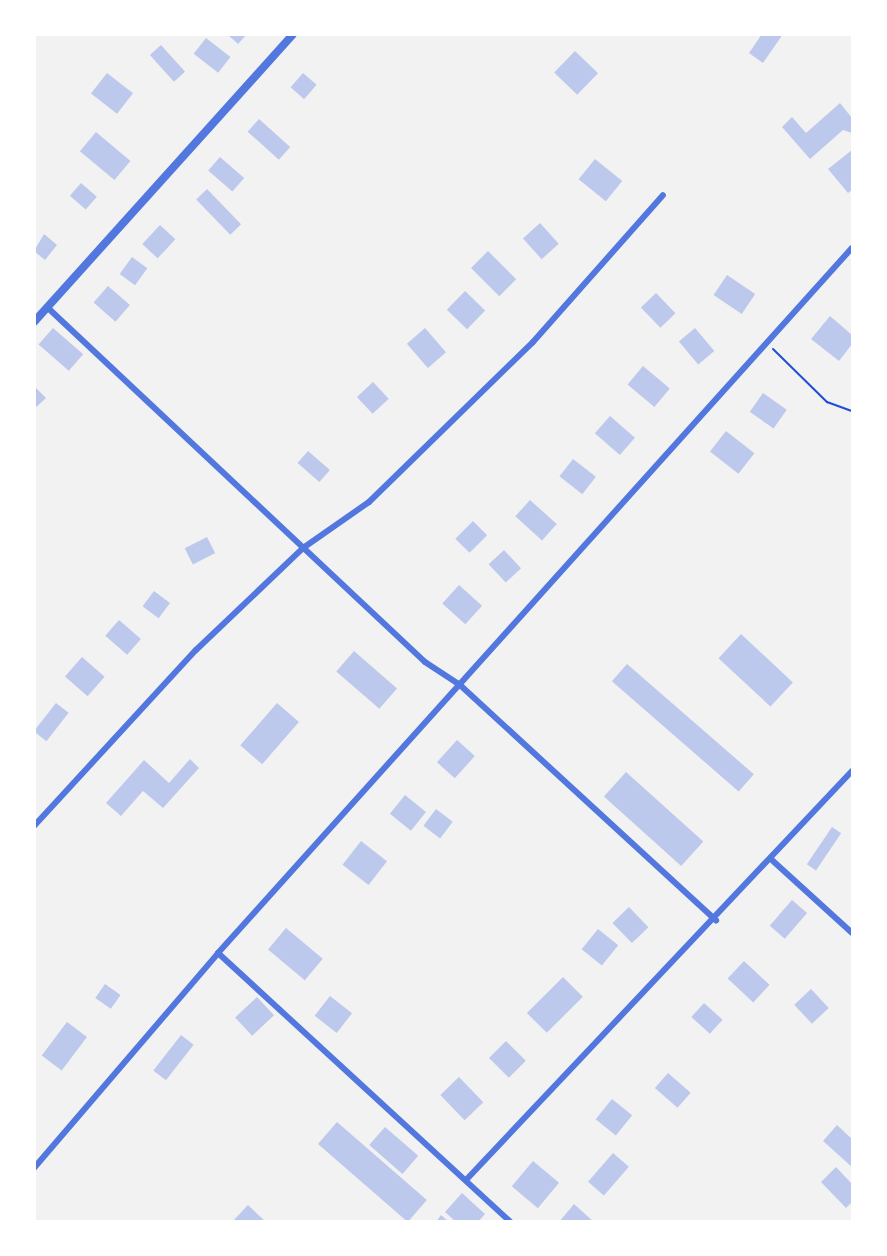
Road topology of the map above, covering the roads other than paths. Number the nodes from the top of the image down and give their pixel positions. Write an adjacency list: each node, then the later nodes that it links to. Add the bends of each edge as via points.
1 (291, 35): 4 (street)
2 (663, 195): 6 (street, via 533,342 369,502)
3 (852, 248): 7 (street)
4 (48, 308): 5 (street); 6 (street)
5 (34, 322)
6 (303, 548): 7 (street, via 426,662); 9 (street, via 196,650)
7 (460, 685): 11 (street); 13 (street)
8 (852, 771): 10 (street)
9 (34, 826)
10 (773, 861): 11 (street); 12 (street)
11 (716, 920): 15 (street)
12 (852, 933)
13 (218, 953): 14 (street); 15 (street)
14 (34, 1168)
15 (466, 1180): 16 (street)
16 (511, 1221)

